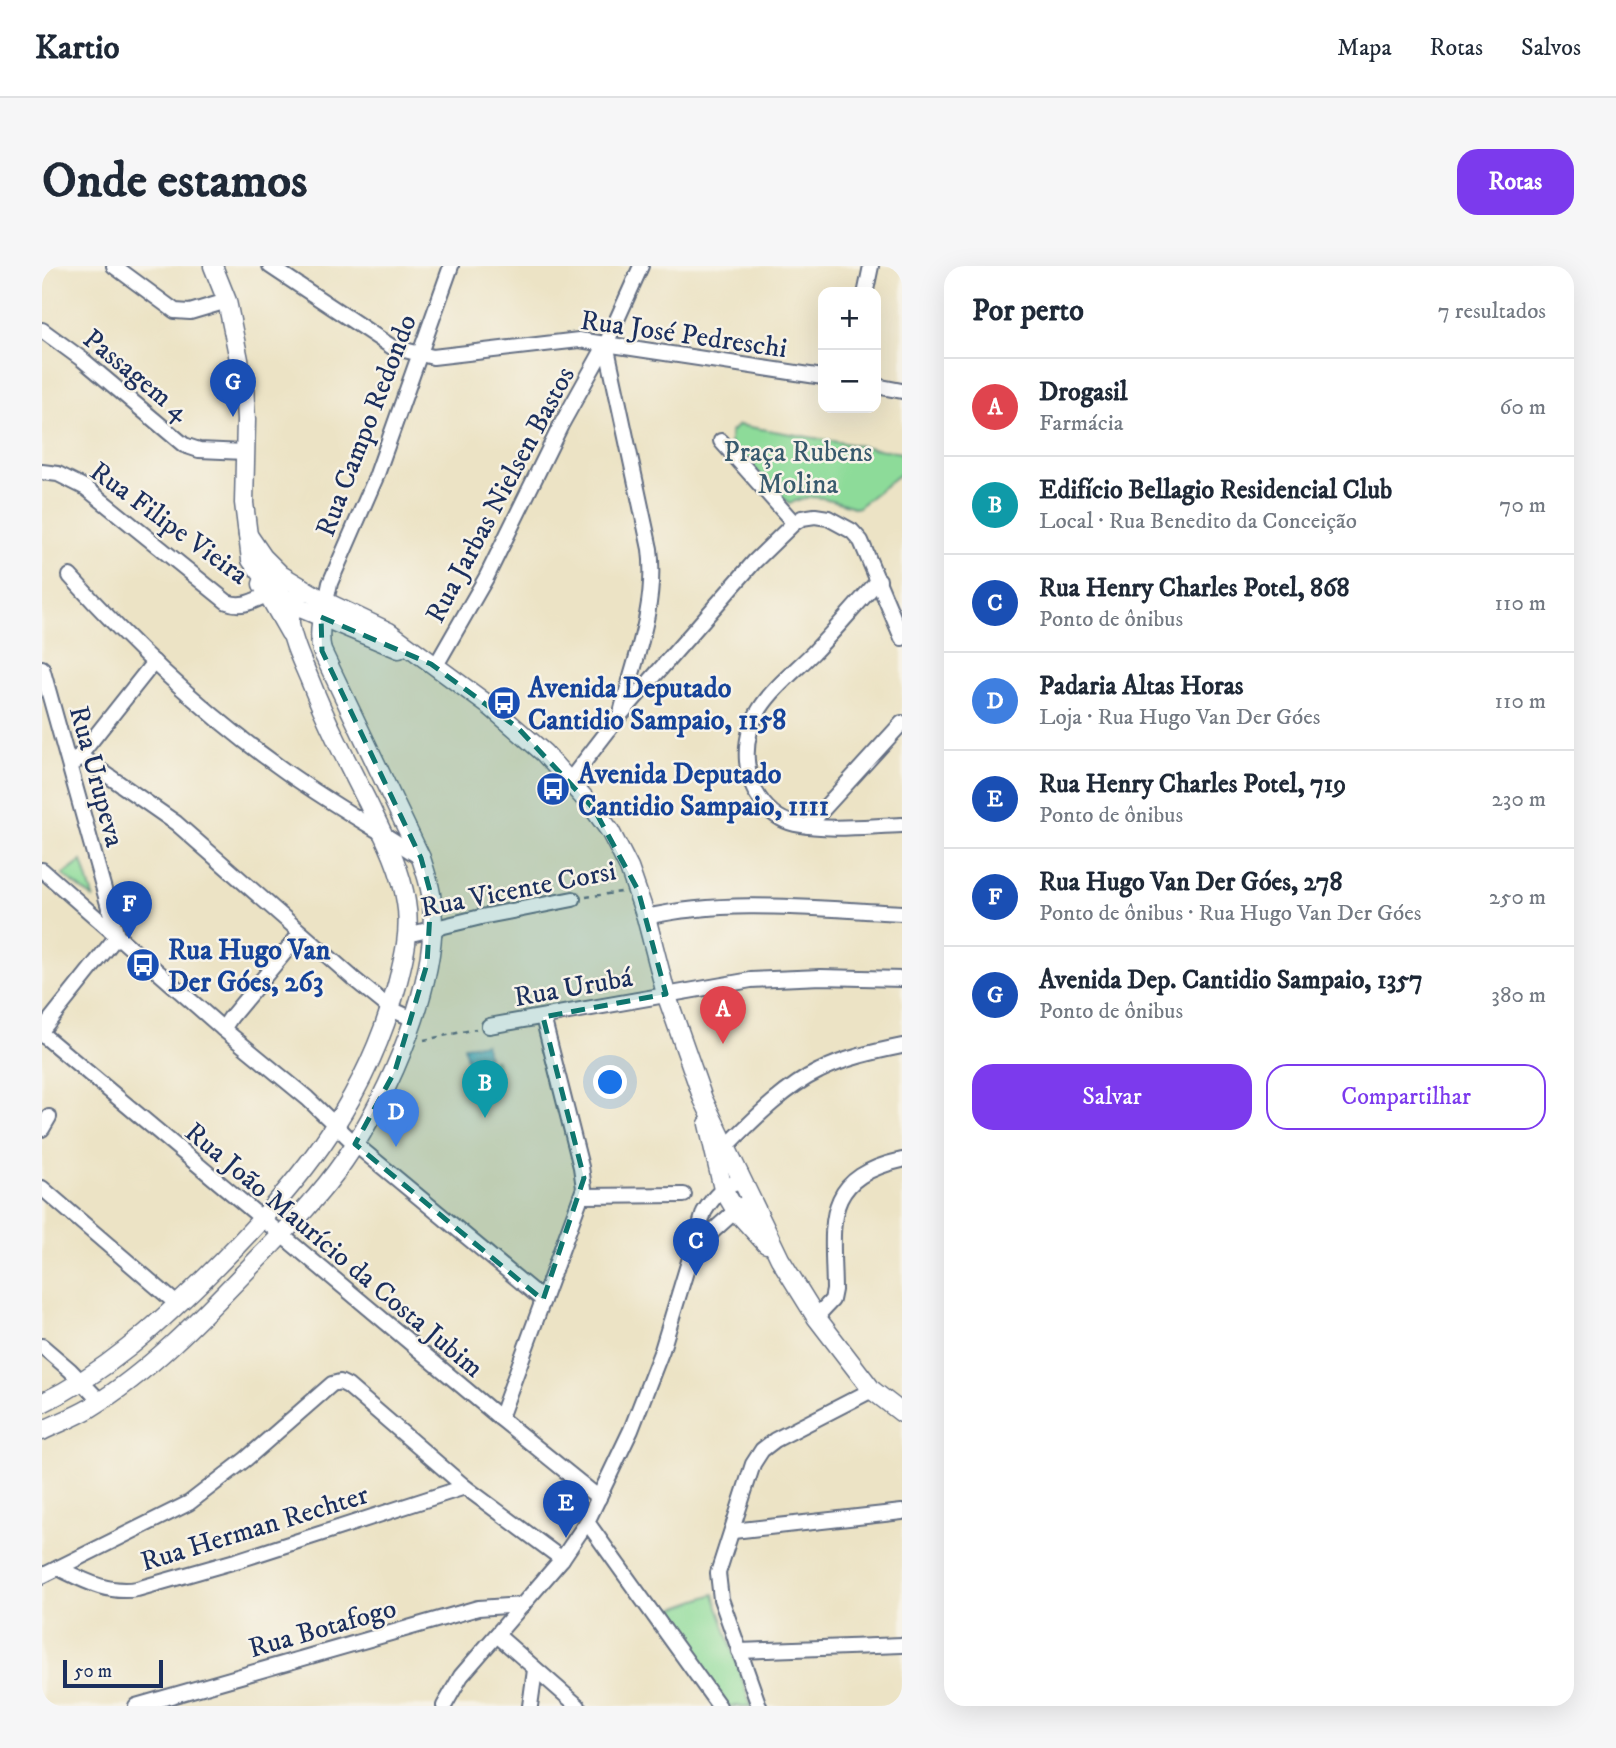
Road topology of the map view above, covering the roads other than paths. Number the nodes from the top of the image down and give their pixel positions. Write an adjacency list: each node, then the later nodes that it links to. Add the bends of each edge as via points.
1 (114, 266): 8 (street, via 175,311)
2 (212, 266): 8 (main road)
3 (270, 266): 11 (street, Rua José Pedreschi, via 393,347)
4 (452, 266): 11 (street, Rua Campo Redondo)
5 (641, 266): 10 (street, Rua Jarbas Nielsen Bastos)
6 (871, 266): 7 (street)
7 (867, 287)
8 (227, 301): 16 (main road, via 244,384)
9 (42, 330): 16 (street, Passagem 4, via 184,445)
10 (606, 344): 11 (street, Rua José Pedreschi, via 579,340 433,357); 12 (street, Rua José Pedreschi); 29 (street, Rua Jarbas Nielsen Bastos, via 486,578); 31 (street, via 653,574 651,599)
11 (420, 354): 25 (street, Rua Campo Redondo)
12 (818, 376)
13 (881, 387): 14 (street)
14 (902, 391)
15 (721, 441): 18 (street)
16 (245, 452): 19 (main road)
17 (42, 472): 23 (street, Rua Filipe Vieira, via 58,474 86,488 227,602 244,604)
18 (794, 523): 22 (street, via 815,516 852,531 869,555); 31 (street)
19 (248, 535): 20 (main road); 24 (main road)
20 (251, 560): 23 (main road); 24 (main road, via 272,587)
21 (70, 576): 28 (street)
22 (878, 580): 26 (street); 37 (street, via 768,697 747,735 747,770 760,799 779,818)
23 (267, 595): 27 (main road)
24 (298, 597): 25 (main road); 27 (main road, via 290,622)
25 (323, 610): 29 (main road, via 345,609 389,632); 39 (main road, via 323,651)
26 (902, 638)
27 (293, 639): 38 (main road)
28 (154, 663): 33 (street); 38 (street, via 280,767)
29 (433, 665): 35 (main road, via 518,728)
30 (42, 668): 34 (street, Rua Urupeva)
31 (621, 714): 35 (street)
32 (902, 723): 37 (street)
33 (80, 756): 34 (street); 45 (street, via 176,823)
34 (70, 768): 47 (street, Rua Urupeva)
35 (570, 779): 43 (main road, via 622,851)
36 (902, 825): 37 (street)
37 (808, 826)
38 (382, 832): 39 (street); 46 (main road, via 406,901)
39 (421, 858): 44 (main road, via 431,895)
40 (42, 870): 47 (street)
41 (573, 899): 44 (street, Rua Vicente Corsi)
42 (902, 913): 43 (street, via 732,906)
43 (646, 917): 49 (main road)
44 (432, 928): 46 (street, Rua Vicente Corsi); 52 (main road)
45 (300, 934): 50 (street); 54 (street)
46 (407, 935): 50 (main road)
47 (117, 936): 54 (street); 55 (street)
48 (902, 979): 49 (street, Rua Urubá, via 781,978)
49 (666, 994): 51 (street, Rua Urubá); 57 (main road)
50 (391, 1009): 52 (street); 58 (main road, via 373,1058)
51 (542, 1017): 53 (street, Rua Urubá); 66 (street, via 584,1178)
52 (413, 1019): 59 (main road, via 395,1070)
53 (489, 1027)
54 (223, 1029): 58 (street)
55 (42, 1032): 68 (street, Rua João Maurício da Costa Jubim)
56 (902, 1046): 60 (street, via 816,1072)
57 (703, 1099): 60 (main road); 64 (main road)
58 (336, 1125): 59 (street); 68 (main road)
59 (355, 1144): 69 (main road); 72 (street)
60 (726, 1147): 62 (main road)
61 (902, 1160): 74 (street, via 877,1165 844,1192 832,1228 832,1300)
62 (745, 1186): 64 (street); 67 (street); 70 (main road)
63 (42, 1188): 73 (street)
64 (723, 1189): 67 (main road); 71 (street, via 704,1212)
65 (684, 1195): 66 (street)
66 (582, 1196): 72 (street)
67 (736, 1211): 70 (main road); 71 (street)
68 (262, 1219): 69 (street, Rua João Maurício da Costa Jubim); 73 (main road)
69 (281, 1235): 78 (main road, via 174,1342); 81 (street, Rua João Maurício da Costa Jubim)
70 (780, 1259): 74 (main road)
71 (689, 1261): 84 (street, via 662,1350)
72 (543, 1300): 81 (street)
73 (178, 1305): 76 (main road, via 134,1345)
74 (816, 1317): 77 (main road)
75 (42, 1346): 76 (street)
76 (82, 1382): 78 (street); 79 (main road)
77 (872, 1391): 80 (main road); 87 (street, via 762,1450 753,1464)
78 (100, 1401): 82 (main road)
79 (42, 1403)
80 (902, 1413)
81 (500, 1418): 84 (street, Rua João Maurício da Costa Jubim)
82 (42, 1431)
83 (465, 1486): 88 (street); 89 (street, Rua Herman Rechter, via 239,1560 123,1591 92,1584); 89 (street, via 348,1386 335,1382 189,1503)
84 (600, 1498): 86 (street)
85 (902, 1512): 87 (street)
86 (587, 1522): 88 (street); 100 (street)
87 (733, 1531): 94 (street, via 718,1573 720,1599)
88 (562, 1559): 91 (street)
89 (58, 1568): 90 (street)
90 (42, 1576)
91 (523, 1605): 92 (street); 96 (street, Rua Botafogo, via 478,1608)
92 (497, 1635): 95 (street); 97 (street, via 461,1676)
93 (902, 1645): 94 (street)
94 (739, 1651): 101 (street)
95 (535, 1670): 98 (street); 99 (street)
96 (136, 1706)
97 (444, 1706)
98 (530, 1706)
99 (578, 1706)
100 (719, 1706)
101 (759, 1706)

